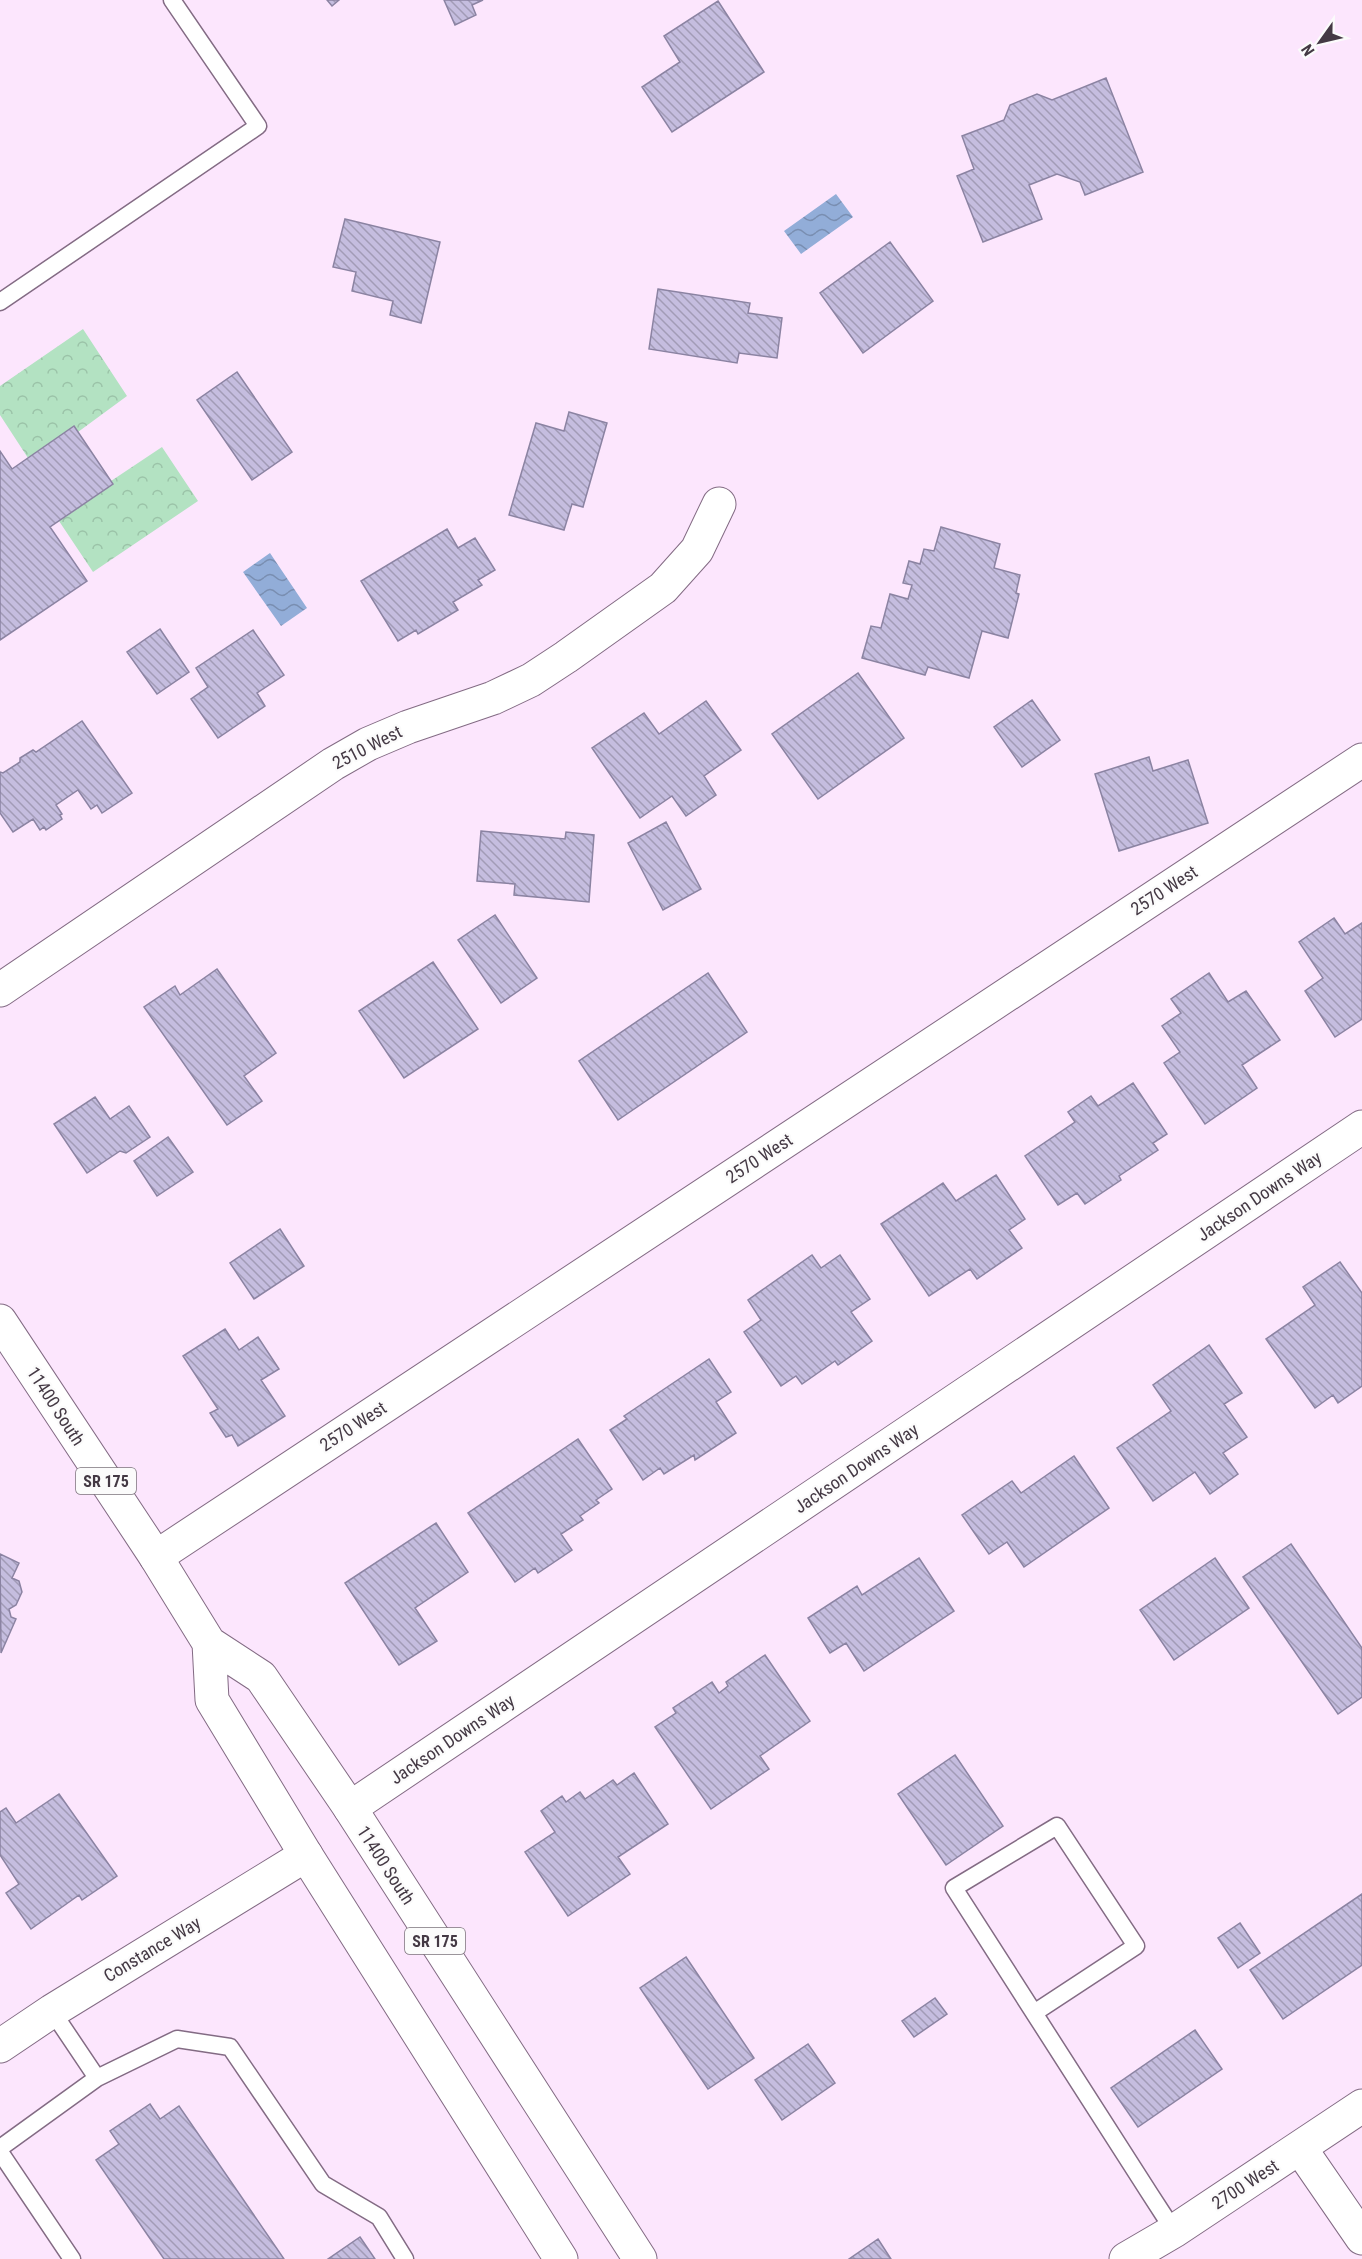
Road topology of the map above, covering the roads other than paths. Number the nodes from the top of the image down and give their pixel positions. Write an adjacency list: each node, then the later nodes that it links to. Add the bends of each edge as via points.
1 (172, 0): 2 (lane, via 258,126)
2 (0, 302)
3 (719, 504): 5 (street, 2510 West, via 697,550 663,588 566,657 493,698 408,727 333,764)
4 (1362, 760): 8 (street, 2570 West)
5 (0, 990)
6 (1362, 1127): 10 (street, Jackson Downs Way)
7 (0, 1321): 8 (street, 11400 South / SR 175)
8 (156, 1557): 9 (street, 11400 South / SR 175)
9 (208, 1643): 10 (street, 11400 South / SR 175, via 261,1677); 11 (street, 11400 South / SR 175, via 212,1700)
10 (350, 1808): 24 (street, 11400 South / SR 175)
11 (306, 1855): 12 (street, Constance Way); 23 (street, 11400 South / SR 175)
12 (52, 2011): 14 (street, Constance Way); 15 (lane)
13 (1034, 2013): 13 (lane, via 954,1888 1057,1826 1136,1947); 19 (lane)
14 (0, 2046)
15 (97, 2078): 18 (lane); 22 (lane, via 177,2039 230,2047 323,2184 379,2217)
16 (1362, 2106): 17 (street, 2700 West)
17 (1300, 2148): 19 (street, 2700 West); 20 (street)
18 (0, 2150): 21 (lane)
19 (1174, 2230): 25 (street, 2700 West)
20 (1362, 2238)
21 (72, 2259)
22 (405, 2259)
23 (561, 2259)
24 (640, 2259)
25 (1126, 2259)

